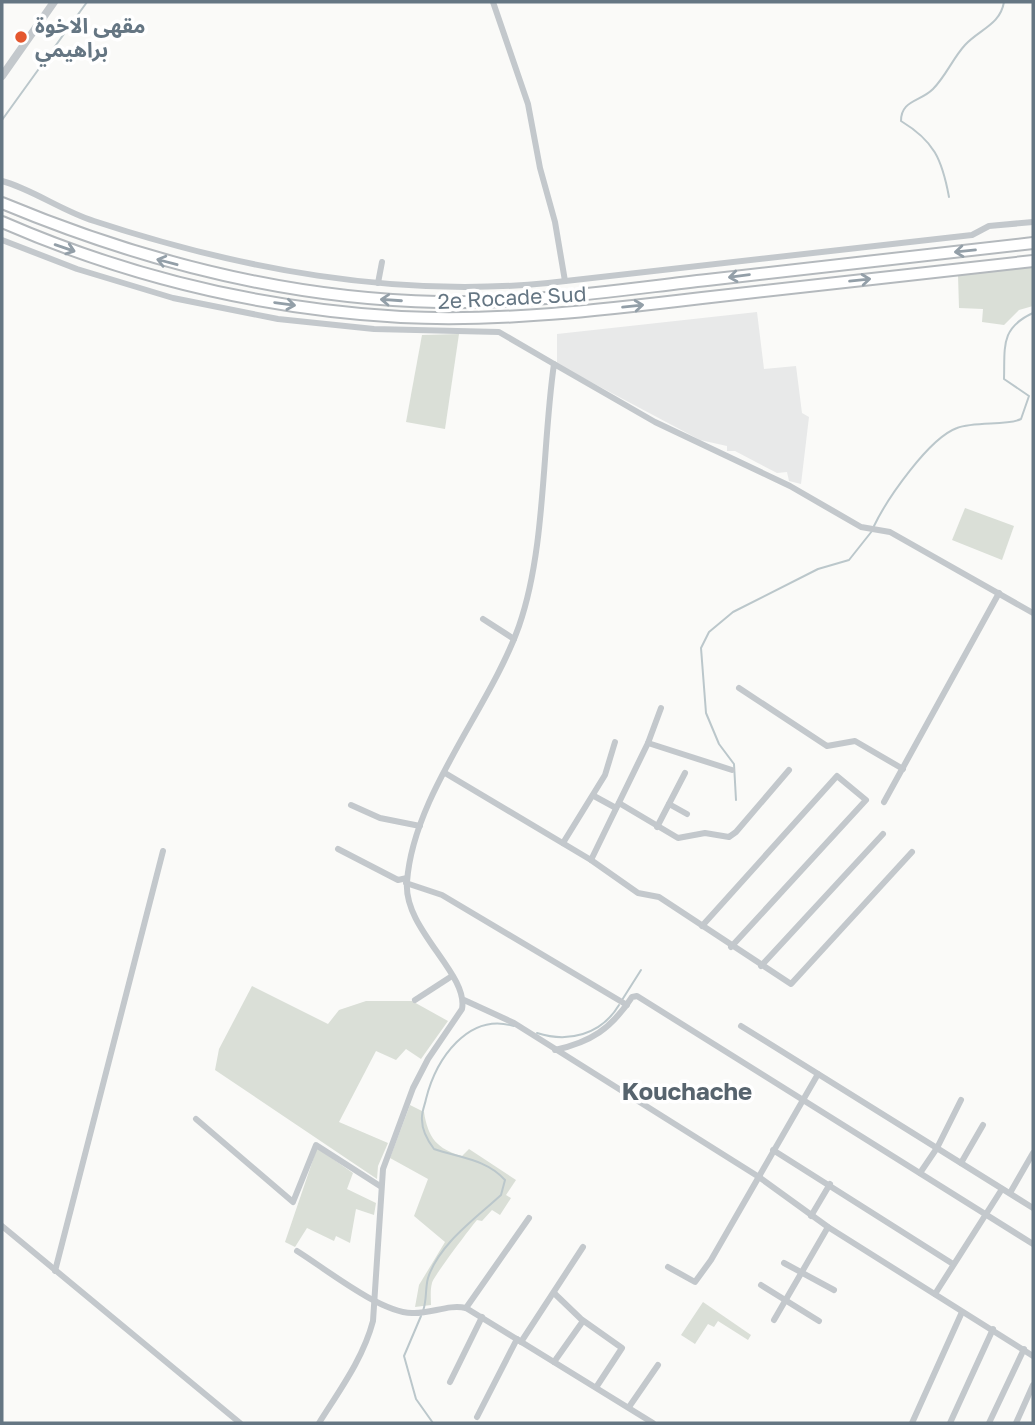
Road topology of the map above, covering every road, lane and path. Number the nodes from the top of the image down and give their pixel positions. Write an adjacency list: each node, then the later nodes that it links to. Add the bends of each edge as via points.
1 (54, 2): 3 (street)
2 (494, 2): 12 (street, via 528,104)
3 (3, 73)
4 (2, 180): 13 (street, via 91,221 207,256)
5 (2, 203): 9 (highway, 2e Rocade Sud, one-way to 5, via 621,290 438,302 304,291 218,275 98,241)
6 (2, 222): 10 (highway, 2e Rocade Sud, one-way to 10, via 101,260 227,295 402,317 574,313)
7 (1033, 222): 12 (street, via 989,226 972,235)
8 (2, 240): 14 (street, via 173,298 278,318 374,329 499,332)
9 (1033, 243)
10 (1033, 261)
11 (382, 262): 13 (street)
12 (565, 281): 13 (street, via 497,288)
13 (378, 283)
14 (554, 364): 15 (street, via 655,422 778,480 861,527 883,529); 18 (street, via 530,580)
15 (999, 593): 16 (street); 23 (street)
16 (1033, 613)
17 (483, 619): 18 (street)
18 (513, 639): 26 (street)
19 (738, 688): 23 (street, via 827,746 855,741)
20 (661, 708): 22 (street)
21 (615, 742): 28 (street)
22 (648, 743): 24 (street); 32 (street)
23 (903, 769): 29 (street)
24 (732, 770)
25 (789, 770): 35 (street, via 733,835 705,833 678,838)
26 (445, 773): 34 (street); 37 (street)
27 (685, 773): 30 (street)
28 (594, 796): 32 (street); 37 (street)
29 (884, 802)
30 (669, 804): 33 (street); 35 (street)
31 (351, 805): 34 (street, via 369,815)
32 (618, 806): 35 (street); 41 (street)
33 (687, 814)
34 (420, 827): 42 (street)
35 (657, 827)
36 (883, 834): 45 (street)
37 (563, 843): 41 (street)
38 (338, 849): 42 (street, via 398,880)
39 (163, 851): 79 (street)
40 (912, 852): 45 (street, via 791,984)
41 (591, 860): 43 (street)
42 (407, 880): 46 (street, via 408,905 415,920); 49 (street, via 442,895)
43 (702, 926): 44 (street); 44 (street, via 837,776 866,800)
44 (731, 947): 45 (street)
45 (761, 966)
46 (452, 976): 47 (street); 48 (street)
47 (415, 1000)
48 (464, 1000): 51 (street, via 514,1023); 64 (street, via 413,1088)
49 (627, 1005): 51 (street, via 611,1025 582,1044); 54 (street, via 637,996)
50 (741, 1026): 52 (street)
51 (555, 1051): 62 (street)
52 (818, 1074): 54 (street); 57 (street)
53 (961, 1100): 57 (street)
54 (804, 1101): 58 (street); 61 (street)
55 (196, 1119): 64 (street, via 293,1202 316,1145)
56 (983, 1125): 60 (street)
57 (937, 1148): 60 (street); 61 (street)
58 (773, 1150): 62 (street); 63 (street)
59 (1033, 1153): 66 (street)
60 (961, 1163): 65 (street)
61 (920, 1173): 68 (street)
62 (759, 1177): 69 (street); 78 (street, via 695,1282)
63 (830, 1185): 69 (street); 77 (street)
64 (380, 1186): 85 (street)
65 (1002, 1189): 66 (street); 68 (street)
66 (1010, 1193): 67 (street)
67 (1033, 1208)
68 (986, 1214): 73 (street); 77 (street)
69 (811, 1216): 72 (street)
70 (529, 1217): 87 (street)
71 (2, 1226): 79 (street)
72 (828, 1227): 80 (street); 84 (street)
73 (1033, 1244)
74 (583, 1247): 83 (street)
75 (298, 1251): 85 (street)
76 (784, 1264): 80 (street)
77 (953, 1264): 84 (street)
78 (668, 1267)
79 (55, 1271): 104 (street)
80 (803, 1274): 82 (street); 86 (street)
81 (761, 1285): 86 (street)
82 (834, 1290)
83 (554, 1293): 91 (street); 94 (street)
84 (935, 1294): 88 (street)
85 (374, 1299): 87 (street, via 413,1313); 105 (street, via 368,1340)
86 (786, 1301): 90 (street); 92 (street)
87 (466, 1308): 89 (street)
88 (962, 1312): 93 (street); 107 (street)
89 (482, 1317): 94 (street); 99 (street)
90 (774, 1320)
91 (583, 1321): 97 (street); 101 (street, via 622,1348)
92 (819, 1321)
93 (993, 1329): 95 (street); 108 (street)
94 (519, 1340): 97 (street); 103 (street)
95 (1024, 1349): 96 (street); 109 (street)
96 (1033, 1356)
97 (554, 1362): 101 (street)
98 (658, 1365): 102 (street)
99 (450, 1381)
100 (1033, 1385): 110 (street)
101 (597, 1387): 102 (street)
102 (629, 1407): 106 (street)
103 (477, 1417)
104 (240, 1423)
105 (319, 1423)
106 (653, 1423)
107 (912, 1423)
108 (950, 1423)
109 (989, 1423)
110 (1016, 1423)

